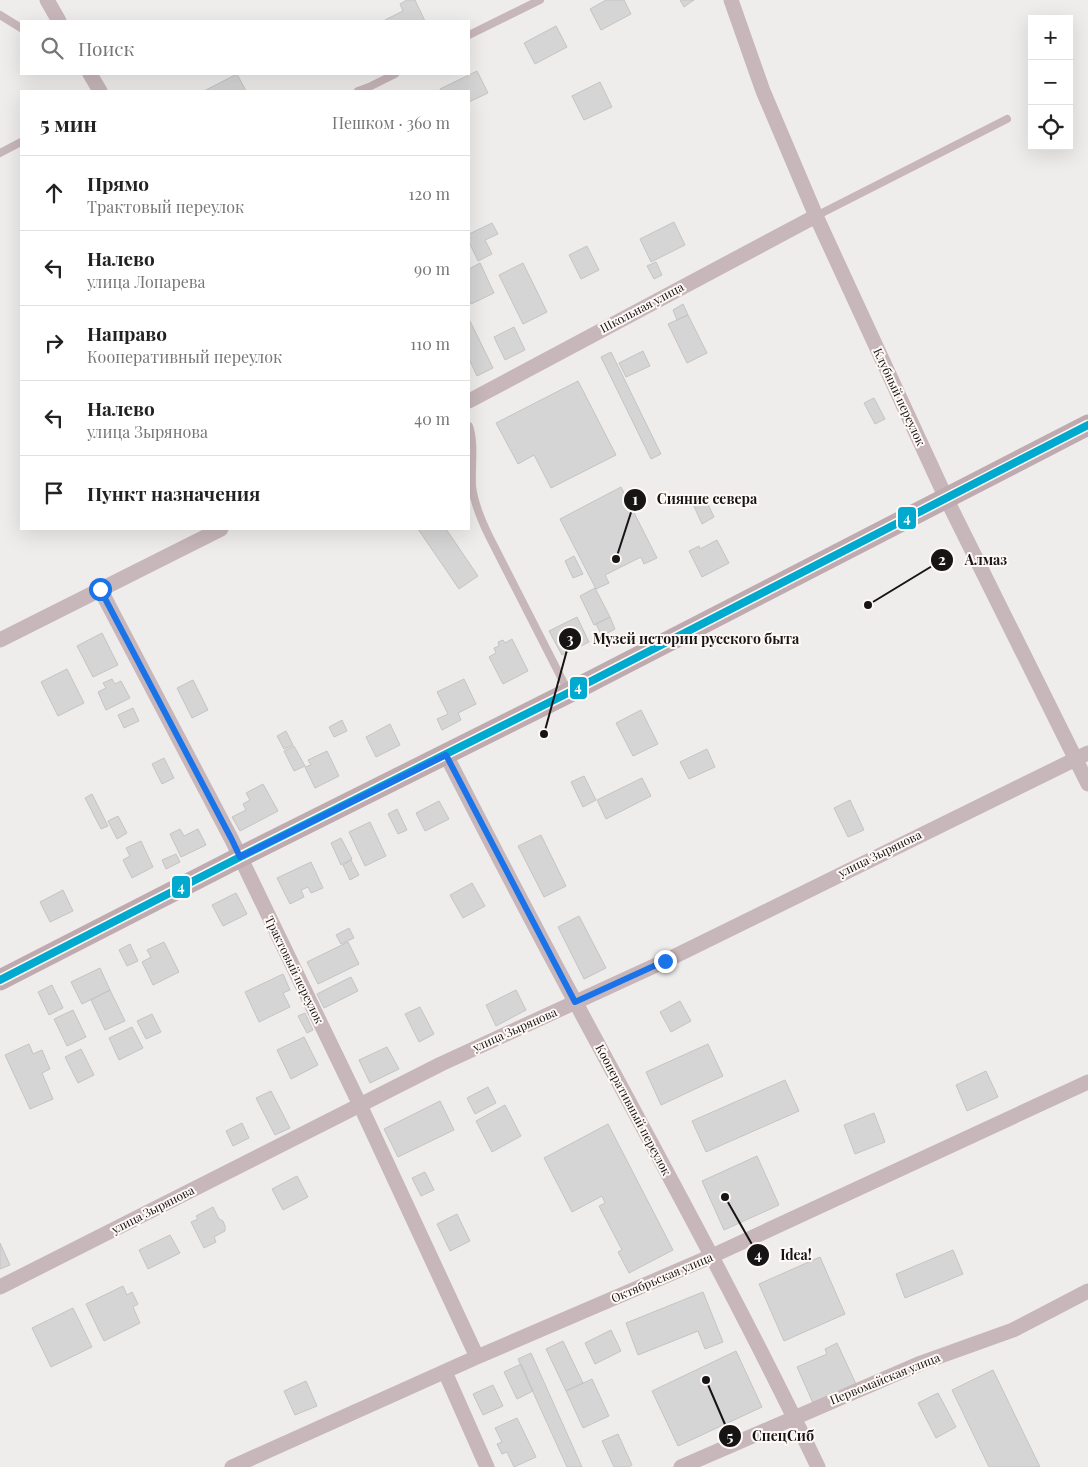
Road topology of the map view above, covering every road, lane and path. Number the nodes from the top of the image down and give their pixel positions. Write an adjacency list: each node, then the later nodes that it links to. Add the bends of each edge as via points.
1 (47, 0): 5 (street)
2 (540, 0): 7 (lane)
3 (731, 0): 15 (street, Клубный переулок, via 764,91)
4 (0, 15): 6 (lane)
5 (58, 20)
6 (20, 27)
7 (470, 35)
8 (91, 75): 10 (street)
9 (393, 75): 11 (lane)
10 (99, 90)
11 (362, 90)
12 (1007, 119): 15 (lane)
13 (20, 143): 14 (lane)
14 (0, 153)
15 (816, 216): 16 (street, Школьная улица); 19 (street, Клубный переулок)
16 (470, 400)
17 (1088, 425): 19 (main road)
18 (470, 436): 23 (lane, via 472,488 479,514)
19 (946, 498): 23 (main road); 25 (street, Клубный переулок)
20 (219, 530): 21 (street)
21 (100, 589): 22 (street); 27 (street, Трактовый переулок)
22 (0, 640)
23 (568, 693): 24 (main road)
24 (446, 755): 27 (main road); 29 (street, Кооперативный переулок)
25 (1082, 756): 26 (street, Клубный переулок); 29 (street, улица Зырянова)
26 (1088, 784)
27 (240, 857): 28 (main road); 31 (street, Трактовый переулок)
28 (0, 980)
29 (575, 1002): 31 (street, улица Зырянова); 32 (street, Кооперативный переулок)
30 (1088, 1082): 32 (street, Октябрьская улица)
31 (360, 1105): 33 (street, улица Зырянова); 35 (street, Трактовый переулок)
32 (712, 1256): 35 (street, Октябрьская улица); 37 (street, Кооперативный переулок)
33 (0, 1287)
34 (1088, 1291): 37 (street, Первомайская улица, via 1014,1330 921,1363)
35 (477, 1357): 36 (street, Октябрьская улица)
36 (445, 1372): 38 (street, Октябрьская улица); 39 (street)
37 (794, 1417): 40 (street, Первомайская улица); 41 (street, Кооперативный переулок)
38 (232, 1467)
39 (487, 1467)
40 (681, 1467)
41 (818, 1467)

